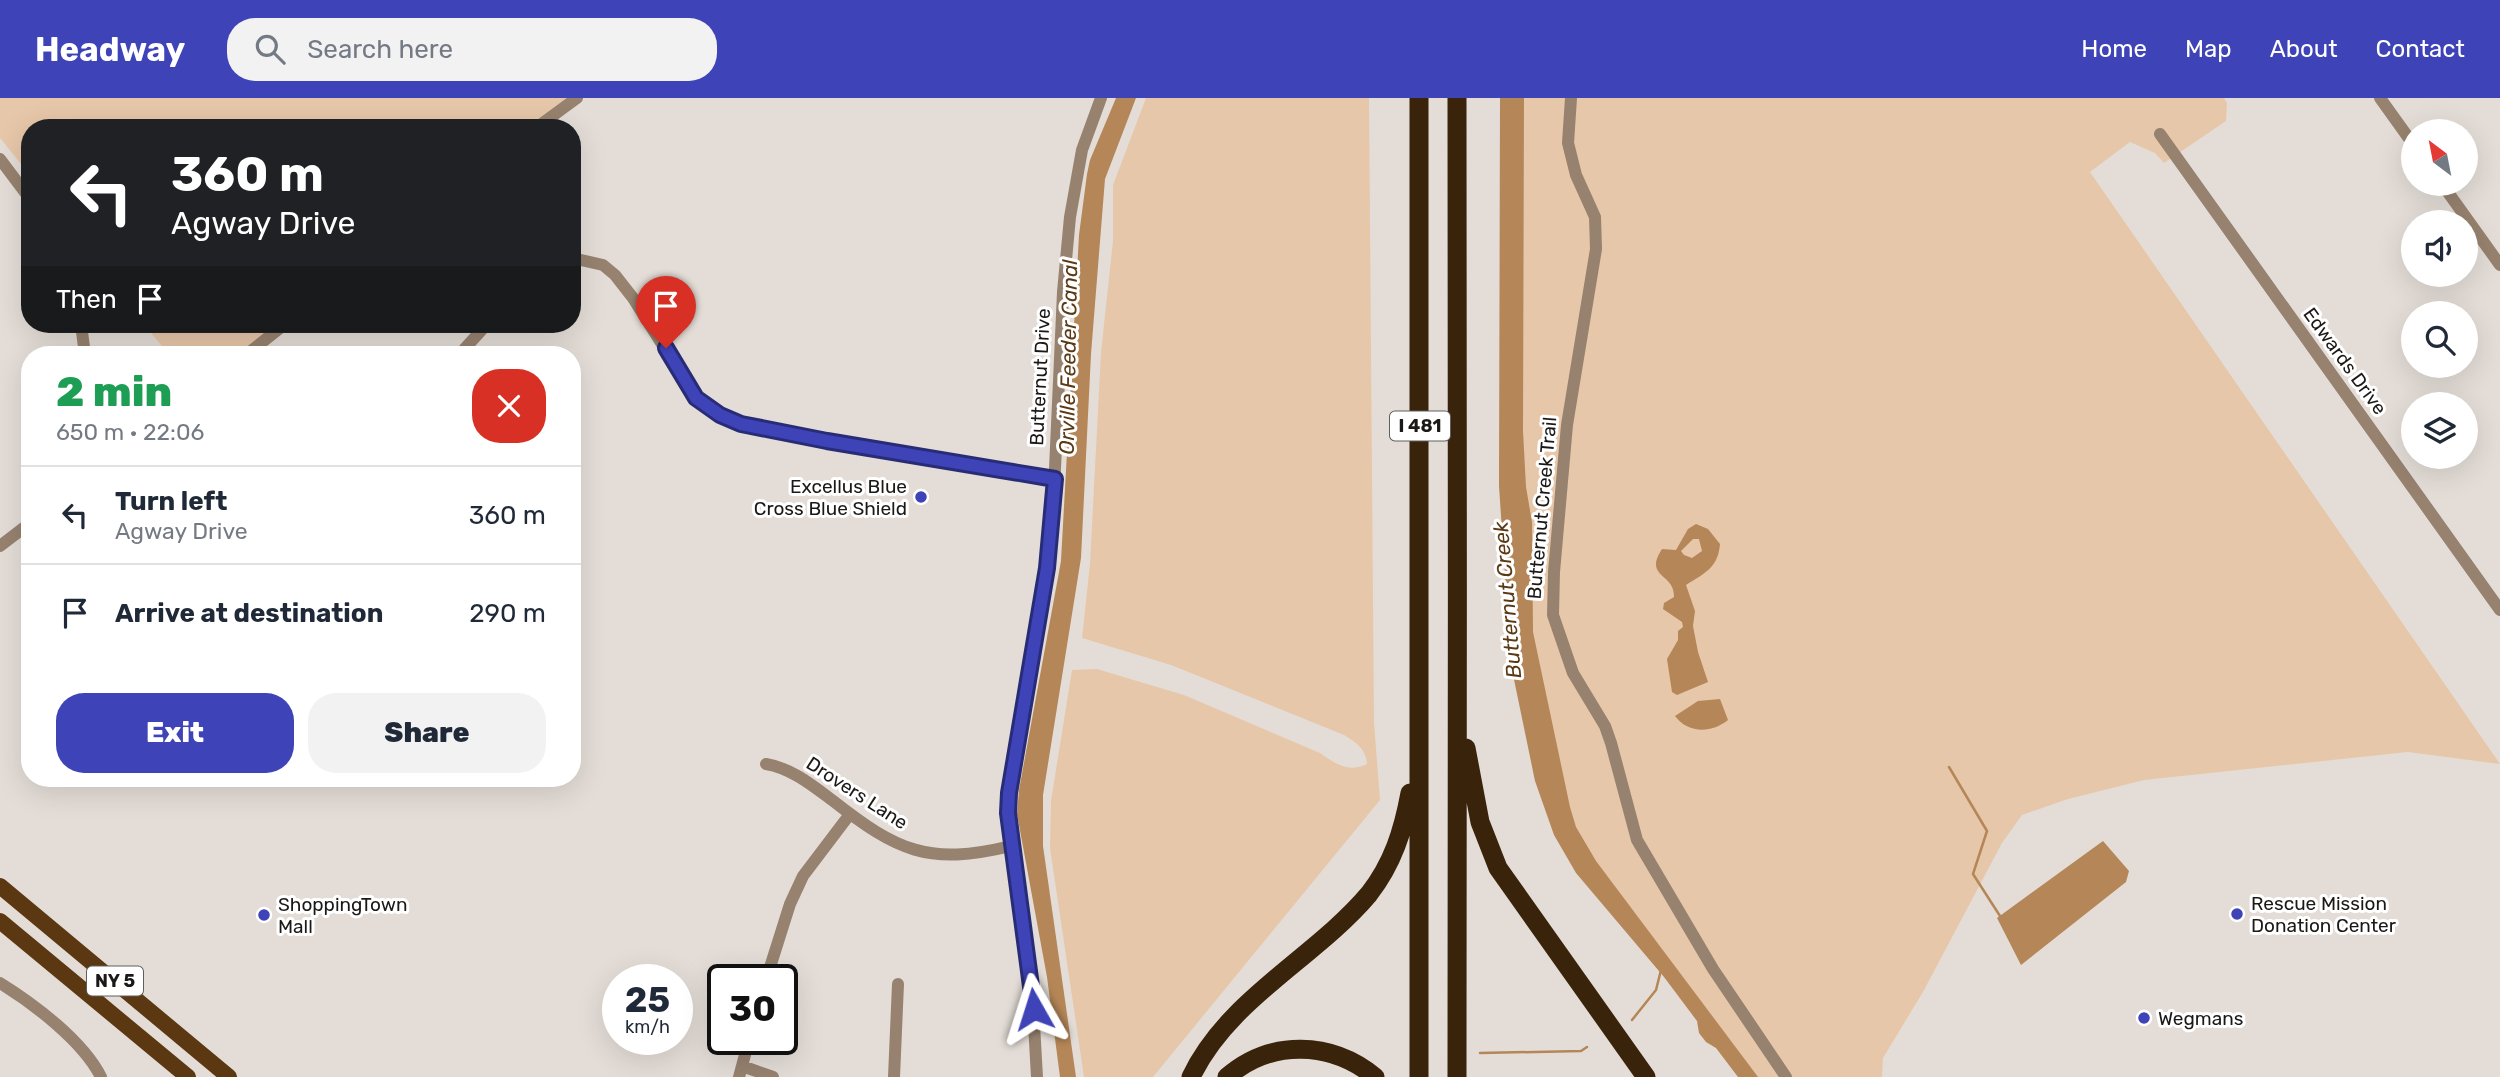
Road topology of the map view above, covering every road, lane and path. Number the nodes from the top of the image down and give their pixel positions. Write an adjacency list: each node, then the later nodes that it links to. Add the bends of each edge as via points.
1 (577, 98): 7 (street)
2 (1101, 98): 19 (street, Butternut Drive, via 1082,150 1070,217)
3 (1419, 98): 24 (highway, I 481)
4 (1457, 98): 23 (highway, I 481)
5 (1571, 98): 46 (street, Butternut Creek Trail, via 1568,143 1595,217 1596,249 1567,425 1553,615 1573,673 1605,726 1636,841)
6 (2380, 98): 8 (street)
7 (548, 119)
8 (2401, 127)
9 (2160, 134): 22 (street, Edwards Drive)
10 (0, 159): 11 (street)
11 (21, 187)
12 (2451, 196): 14 (street)
13 (581, 260): 19 (street, via 603,265 615,275 696,398 720,415 741,424 827,441)
14 (2500, 265)
15 (274, 333): 17 (street)
16 (479, 333): 18 (street)
17 (257, 346)
18 (467, 346)
19 (1055, 479): 27 (street, Butternut Drive, via 1047,568 1009,793)
20 (21, 530): 21 (street)
21 (0, 546)
22 (2500, 610)
23 (1458, 702): 44 (highway, I 481); 45 (highway, via 1475,802 1498,868)
24 (1418, 754): 40 (highway, via 1402,832 1380,880 1361,904 1240,1011); 43 (highway, I 481)
25 (766, 764): 26 (street, Drovers Lane, via 812,785)
26 (849, 814): 27 (street, Drovers Lane, via 906,848 929,854 951,856); 30 (street, via 803,876)
27 (1011, 846): 39 (street, Butternut Drive, via 1032,989)
28 (0, 886): 36 (main road, NY 5)
29 (0, 921): 35 (main road, NY 5)
30 (771, 964)
31 (0, 983): 34 (street, via 77,1044)
32 (898, 984): 38 (street)
33 (740, 1071): 37 (street)
34 (101, 1077)
35 (188, 1077)
36 (229, 1077)
37 (773, 1077)
38 (894, 1077)
39 (1037, 1077)
40 (1191, 1077)
41 (1227, 1077): 42 (highway, via 1260,1056 1310,1048 1345,1057)
42 (1375, 1077)
43 (1419, 1077)
44 (1457, 1077)
45 (1646, 1077)
46 (1786, 1077)

